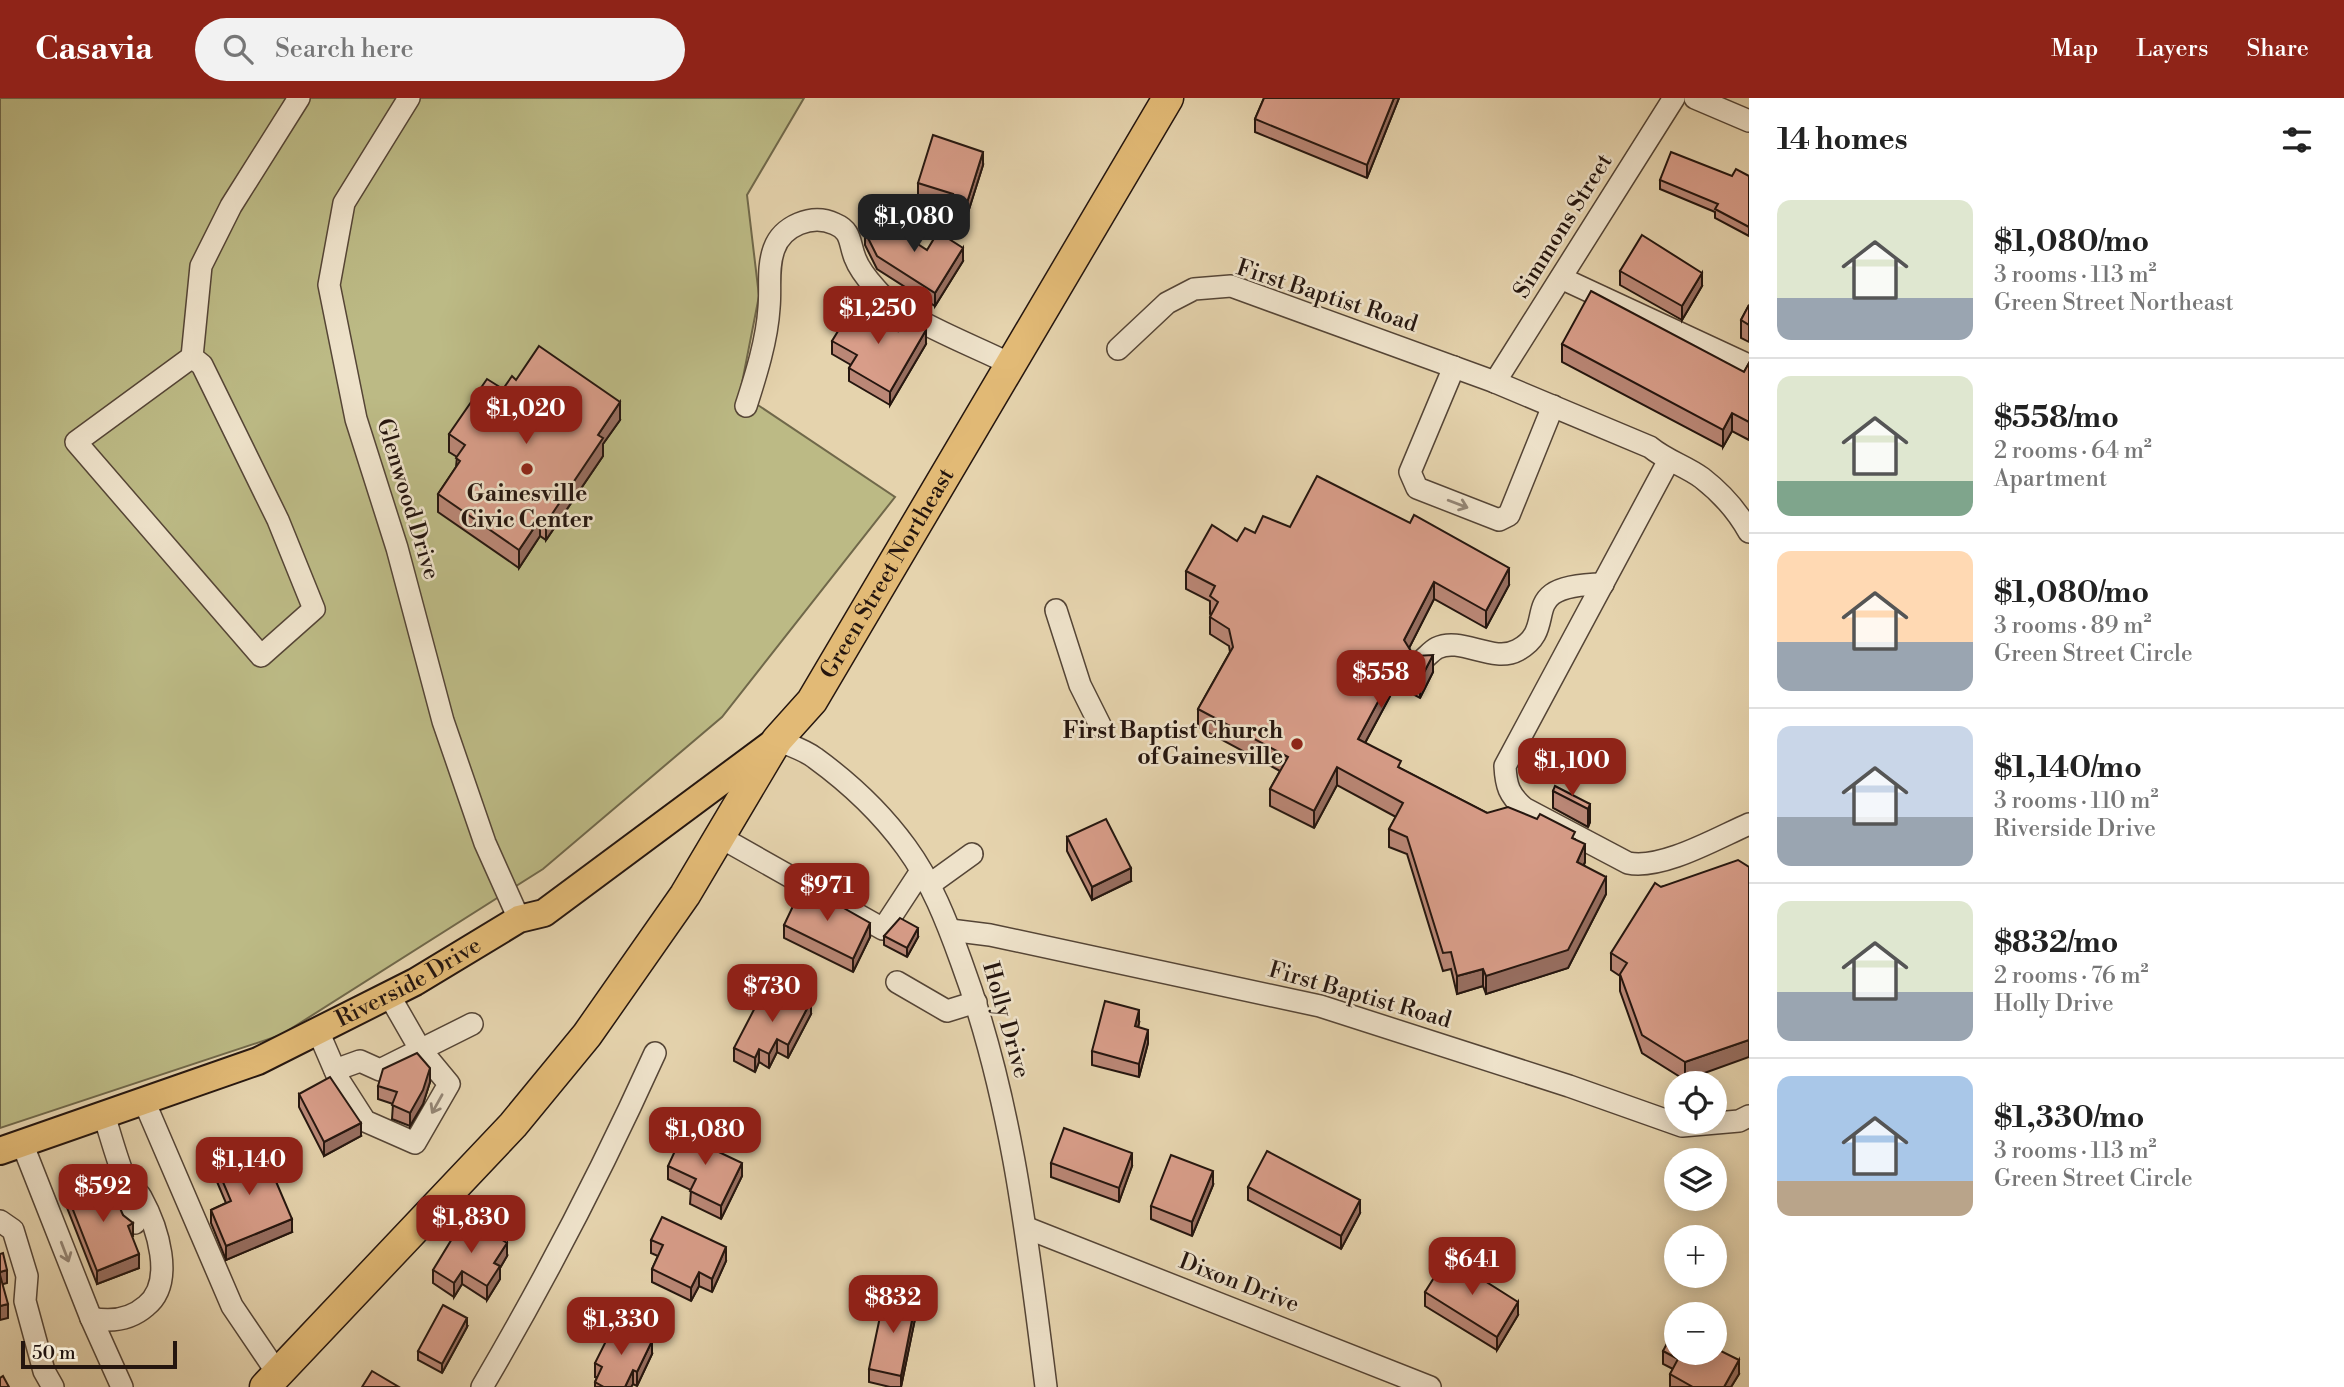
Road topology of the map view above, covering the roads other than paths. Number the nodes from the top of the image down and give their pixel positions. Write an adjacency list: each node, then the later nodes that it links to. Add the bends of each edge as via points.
1 (299, 98): 9 (street, via 231,206 201,266)
2 (409, 98): 29 (street, Glenwood Drive, via 344,203 329,285 356,419 397,548 443,721 485,843)
3 (1168, 98): 11 (highway, Green Street Northeast)
4 (1675, 98): 7 (street, Simmons Street)
5 (1695, 98): 6 (street)
6 (1749, 121)
7 (1561, 278): 10 (street); 13 (street, Simmons Street)
8 (1118, 349): 12 (street, First Baptist Road, via 1167,303 1194,289 1231,286)
9 (192, 357): 9 (street, via 76,442 261,656 314,609 260,479 202,365)
10 (1744, 363)
11 (1010, 364): 14 (street, via 885,297 855,258 850,237 824,219 800,223 784,232 774,248 769,310); 24 (highway, Green Street Northeast, via 812,701)
12 (1454, 367): 13 (street, First Baptist Road); 15 (street, one-way to 15, via 1410,472 1417,488 1499,520 1509,515)
13 (1495, 382): 15 (street, First Baptist Road)
14 (746, 406)
15 (1553, 406): 16 (street, First Baptist Road, via 1650,447)
16 (1668, 462): 17 (street, First Baptist Road, via 1701,477 1741,516); 18 (street)
17 (1749, 531)
18 (1603, 584): 20 (street, via 1556,589 1543,604); 21 (street)
19 (1056, 610): 23 (street, via 1080,685)
20 (1532, 638): 21 (street); 22 (street, via 1517,651 1494,654 1439,647)
21 (1564, 656): 25 (street, via 1505,766 1510,795 1524,808 1641,866)
22 (1420, 662)
23 (1101, 727)
24 (777, 740): 26 (highway, Green Street Northeast); 28 (street, Holly Drive, via 814,756 856,793 885,822); 29 (main road, Riverside Drive, via 586,885 544,913)
25 (1749, 824)
26 (720, 837): 28 (street, via 883,929); 48 (highway, Green Street Northeast, via 587,1035 513,1125)
27 (972, 854): 28 (street)
28 (925, 878): 30 (street, Holly Drive)
29 (519, 919): 32 (main road, Riverside Drive)
30 (950, 930): 33 (street, Holly Drive); 41 (street, First Baptist Road, via 990,934 1320,1006 1682,1126)
31 (897, 982): 33 (street, via 947,1011)
32 (388, 995): 35 (main road, Riverside Drive); 36 (street)
33 (976, 1002): 45 (street, Holly Drive)
34 (472, 1024): 36 (street)
35 (318, 1031): 38 (street); 39 (main road, Riverside Drive, via 258,1061)
36 (420, 1049): 38 (street, via 380,1070 360,1061); 38 (street, one-way to 38, via 449,1084 415,1143 365,1121)
37 (655, 1053): 51 (street, via 602,1170)
38 (335, 1070)
39 (144, 1101): 40 (main road, Riverside Drive); 48 (street, via 232,1306)
40 (104, 1115): 42 (main road, Riverside Drive); 43 (street)
41 (1749, 1116)
42 (11, 1147): 47 (street, one-way to 47)
43 (127, 1185): 46 (street, via 125,1199 148,1256); 46 (street, via 140,1194 163,1258)
44 (0, 1221): 49 (street, via 13,1230 27,1276 25,1301 44,1371)
45 (1027, 1228): 52 (street, Holly Drive); 53 (street, Dixon Drive)
46 (162, 1276): 47 (street, via 155,1299 141,1311 110,1322)
47 (91, 1318): 50 (street)
48 (272, 1380)
49 (53, 1387)
50 (122, 1387)
51 (482, 1387)
52 (1046, 1387)
53 (1430, 1387)

